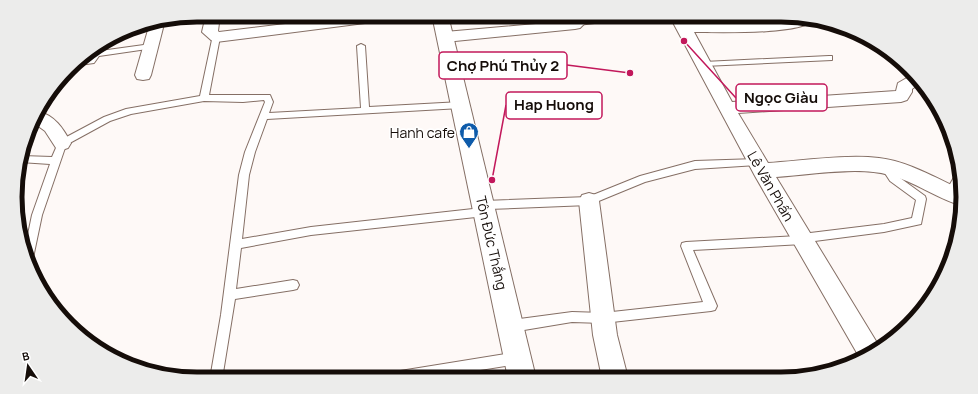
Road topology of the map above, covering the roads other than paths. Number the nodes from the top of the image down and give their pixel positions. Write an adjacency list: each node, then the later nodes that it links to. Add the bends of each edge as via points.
1 (212, 22): 8 (street, via 210,32)
2 (339, 22): 8 (street)
3 (442, 22): 9 (street, Tôn Đức Thắng)
4 (573, 22): 9 (street, via 570,26)
5 (680, 22): 6 (street, via 752,27); 14 (street, Lê Văn Phấn)
6 (788, 22)
7 (156, 27): 10 (street)
8 (216, 37): 17 (lane)
9 (445, 38): 18 (street, Tôn Đức Thắng)
10 (150, 46): 13 (lane, via 96,54 91,61); 15 (street)
11 (361, 46): 20 (lane)
12 (829, 58): 14 (lane)
13 (85, 62)
14 (704, 64): 19 (street, Lê Văn Phấn)
15 (143, 74)
16 (912, 81): 19 (street, via 904,87 901,96)
17 (204, 98): 21 (lane, via 266,97 269,102); 23 (lane, via 118,115)
18 (461, 106): 20 (lane); 30 (street, Tôn Đức Thắng)
19 (726, 108): 27 (street, Lê Văn Phấn)
20 (365, 110): 21 (lane)
21 (264, 116): 32 (lane, via 244,175)
22 (40, 119): 23 (street, via 49,124)
23 (62, 143): 25 (lane)
24 (26, 159): 25 (lane)
25 (56, 161): 33 (lane, via 37,214)
26 (886, 166): 27 (street, via 857,164); 28 (street); 31 (lane, via 893,178 921,200 917,221)
27 (760, 167): 29 (lane, via 695,165 643,179); 31 (street, Lê Văn Phấn)
28 (956, 196)
29 (589, 201): 30 (lane); 36 (street)
30 (484, 209): 32 (lane, via 311,231); 37 (street, Tôn Đức Thắng)
31 (802, 239): 36 (lane, via 686,246 711,306); 38 (street, Lê Văn Phấn)
32 (236, 244): 35 (lane)
33 (30, 249)
34 (293, 285): 35 (lane)
35 (230, 295): 40 (lane)
36 (603, 318): 37 (lane, via 572,317); 42 (street)
37 (512, 326): 39 (street, Tôn Đức Thắng)
38 (867, 349)
39 (520, 368): 41 (lane)
40 (217, 372)
41 (470, 372)
42 (613, 372)

